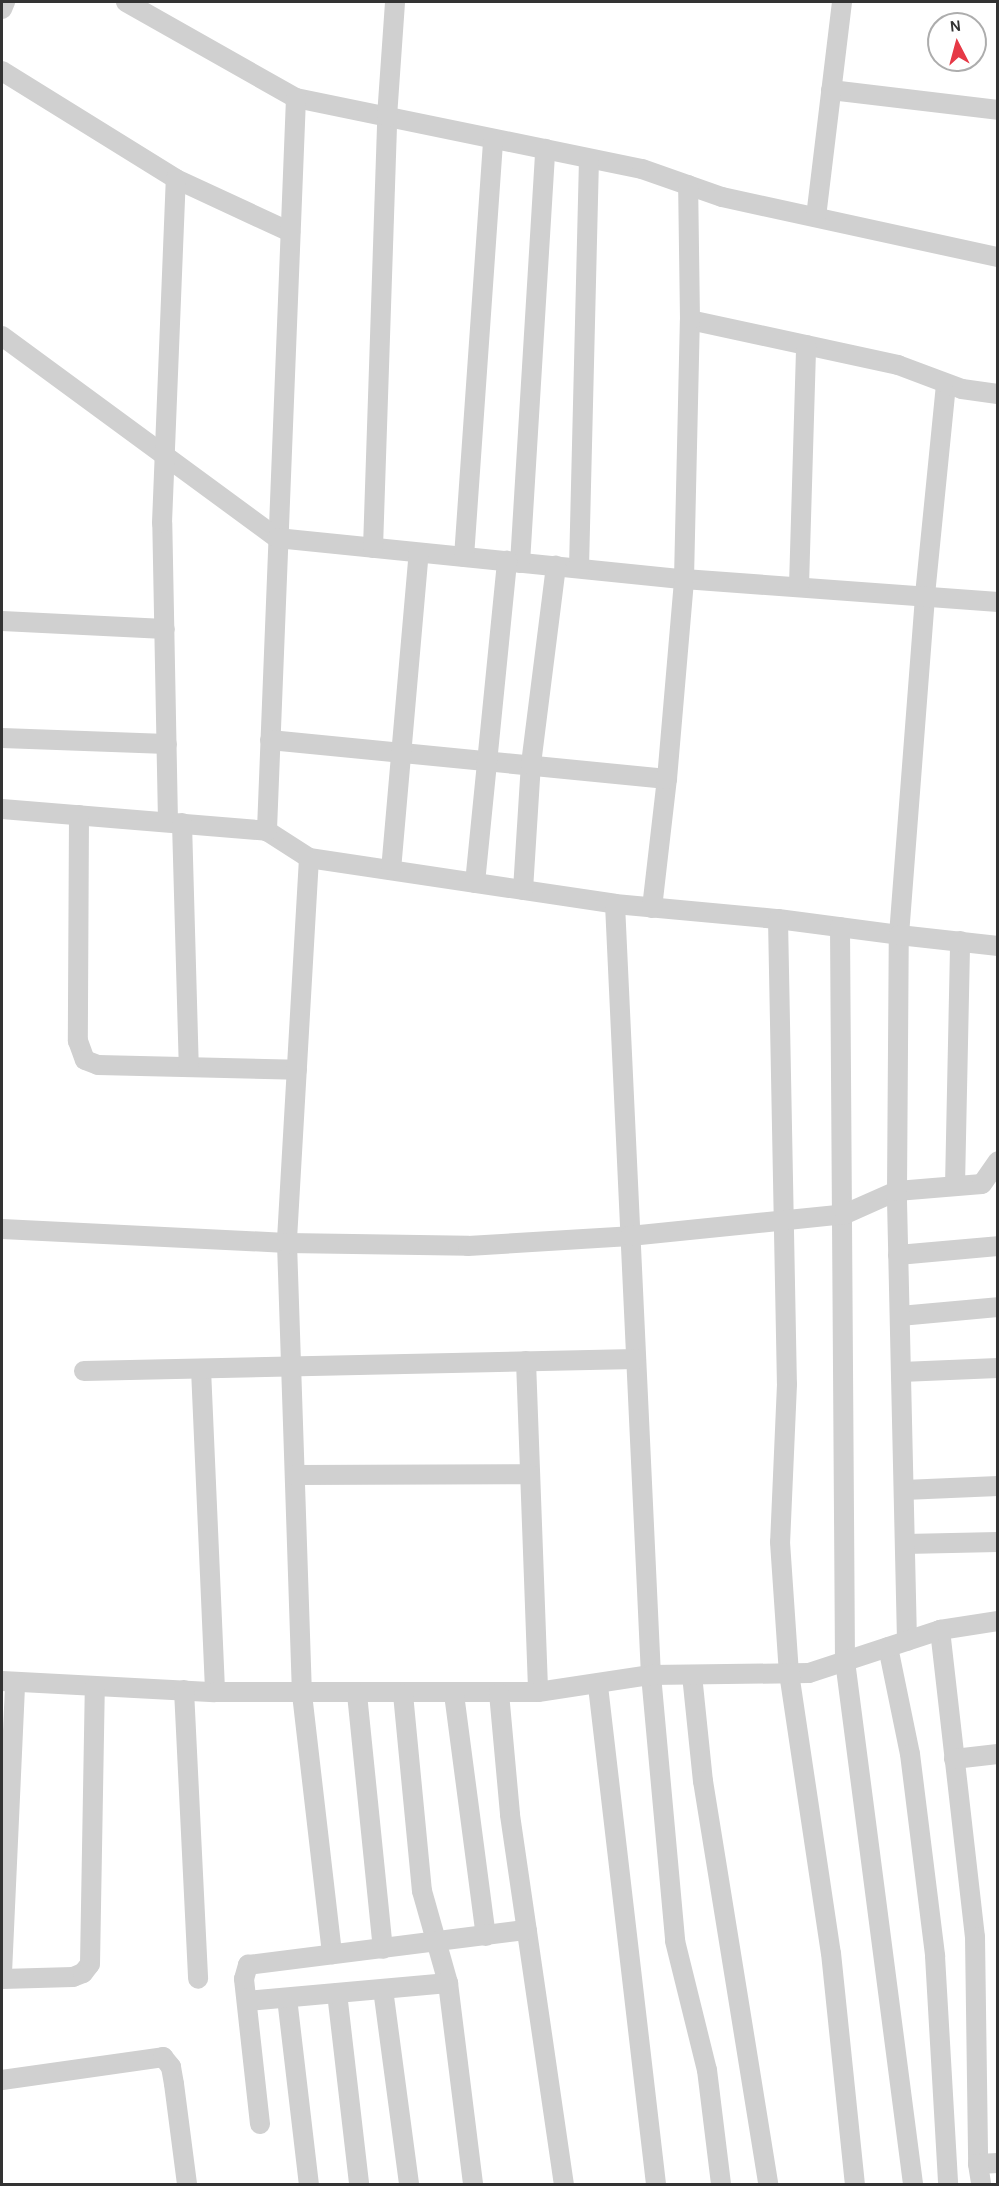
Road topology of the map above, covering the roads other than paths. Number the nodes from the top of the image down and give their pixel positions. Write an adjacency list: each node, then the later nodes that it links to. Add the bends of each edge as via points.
1 (5, 2): 5 (street)
2 (126, 2): 8 (street)
3 (395, 2): 10 (street)
4 (842, 2): 7 (street)
5 (2, 9)
6 (2, 71): 14 (street)
7 (831, 90): 9 (street); 16 (street)
8 (296, 98): 10 (street); 17 (street)
9 (998, 110)
10 (387, 117): 11 (street); 26 (street)
11 (493, 139): 12 (street); 28 (street)
12 (545, 149): 13 (street); 29 (street)
13 (589, 159): 15 (street, via 642,169); 31 (street)
14 (176, 179): 17 (street); 24 (street)
15 (688, 185): 16 (street); 19 (street)
16 (816, 217): 18 (street)
17 (290, 232): 25 (street)
18 (998, 257)
19 (690, 320): 21 (street); 32 (street)
20 (2, 336): 24 (street)
21 (806, 345): 22 (street, via 898,365); 33 (street)
22 (946, 384): 23 (street); 34 (street)
23 (998, 394)
24 (164, 455): 25 (street); 37 (street)
25 (277, 538): 26 (street); 39 (street)
26 (373, 548): 27 (street)
27 (419, 553): 28 (street); 41 (street)
28 (464, 557): 29 (street)
29 (514, 562): 30 (street); 42 (street)
30 (556, 566): 31 (street); 43 (street)
31 (579, 568): 32 (street)
32 (684, 579): 33 (street); 44 (street)
33 (799, 586): 34 (street)
34 (925, 595): 35 (street); 57 (street)
35 (998, 602)
36 (2, 621): 37 (street)
37 (165, 629): 40 (street)
38 (2, 738): 40 (street)
39 (270, 740): 41 (street); 48 (street)
40 (167, 744): 47 (street)
41 (399, 752): 42 (street); 50 (street)
42 (488, 760): 43 (street); 51 (street)
43 (531, 764): 44 (street); 52 (street)
44 (668, 779): 54 (street)
45 (2, 809): 46 (street)
46 (79, 815): 47 (street); 60 (street, via 80,1052 85,1060 98,1065)
47 (175, 822): 48 (street); 60 (street)
48 (267, 831): 49 (street)
49 (309, 858): 50 (street); 61 (street)
50 (391, 870): 51 (street)
51 (475, 883): 52 (street)
52 (523, 890): 53 (street)
53 (615, 904): 54 (street); 69 (street)
54 (651, 908): 55 (street)
55 (778, 919): 56 (street); 67 (street)
56 (840, 927): 57 (street); 66 (street)
57 (899, 935): 58 (street); 65 (street)
58 (960, 941): 59 (street); 64 (street)
59 (998, 946)
60 (189, 1067): 61 (street)
61 (297, 1070): 70 (street)
62 (998, 1161): 63 (street)
63 (990, 1182): 64 (street)
64 (955, 1186): 65 (street)
65 (897, 1191): 66 (street); 72 (street)
66 (845, 1214): 67 (street); 91 (street)
67 (784, 1220): 69 (street); 92 (street, via 787,1383 780,1542)
68 (2, 1229): 70 (street)
69 (630, 1236): 70 (street, via 468,1246); 75 (street)
70 (287, 1243): 77 (street)
71 (998, 1246): 72 (street)
72 (898, 1255): 74 (street)
73 (998, 1307): 74 (street)
74 (900, 1316): 81 (street)
75 (636, 1359): 76 (street); 93 (street)
76 (526, 1361): 77 (street); 82 (street)
77 (292, 1367): 79 (street); 83 (street)
78 (998, 1368): 81 (street)
79 (201, 1369): 80 (street); 99 (street)
80 (84, 1371)
81 (901, 1371): 85 (street)
82 (530, 1474): 83 (street); 100 (street)
83 (295, 1475): 102 (street)
84 (998, 1486): 85 (street)
85 (904, 1490): 87 (street)
86 (998, 1542): 87 (street)
87 (905, 1544): 90 (street)
88 (998, 1621): 89 (street)
89 (940, 1630): 90 (street); 107 (street)
90 (898, 1644): 91 (street); 137 (street, via 935,1956)
91 (845, 1661): 92 (street, via 809,1673); 136 (street)
92 (789, 1673): 94 (street); 135 (street, via 831,1953)
93 (651, 1675): 94 (street); 96 (street); 133 (street, via 675,1941 707,2070)
94 (692, 1675): 134 (street, via 703,1781)
95 (8, 1682): 97 (street); 108 (street)
96 (598, 1686): 100 (street); 132 (street)
97 (95, 1687): 98 (street); 115 (street, via 90,1964 73,1977)
98 (184, 1690): 99 (street); 116 (street)
99 (215, 1692): 102 (street)
100 (538, 1692): 101 (street)
101 (499, 1693): 105 (street); 109 (street, via 510,1815)
102 (302, 1694): 103 (street); 113 (street)
103 (357, 1694): 104 (street); 112 (street)
104 (403, 1694): 105 (street); 111 (street, via 422,1891)
105 (454, 1694): 110 (street)
106 (998, 1754): 107 (street)
107 (954, 1759): 125 (street, via 975,1937)
108 (6, 1769): 114 (street)
109 (527, 1930): 110 (street); 131 (street)
110 (486, 1936): 111 (street)
111 (435, 1944): 112 (street); 117 (street)
112 (383, 1949): 113 (street)
113 (332, 1954): 121 (street, via 248,1965 244,1979)
114 (2, 1973)
115 (2, 1979)
116 (198, 1979)
117 (447, 1983): 118 (street); 130 (street)
118 (383, 1989): 119 (street); 129 (street)
119 (337, 1993): 120 (street); 128 (street)
120 (287, 1998): 121 (street); 127 (street)
121 (246, 2001): 123 (street)
122 (2, 2080): 126 (street, via 163,2057 172,2076)
123 (260, 2124)
124 (998, 2163): 125 (street)
125 (978, 2164): 138 (street)
126 (187, 2184)
127 (309, 2184)
128 (359, 2184)
129 (409, 2184)
130 (473, 2184)
131 (564, 2184)
132 (656, 2184)
133 (721, 2184)
134 (768, 2184)
135 (855, 2184)
136 (913, 2184)
137 (948, 2184)
138 (981, 2184)

